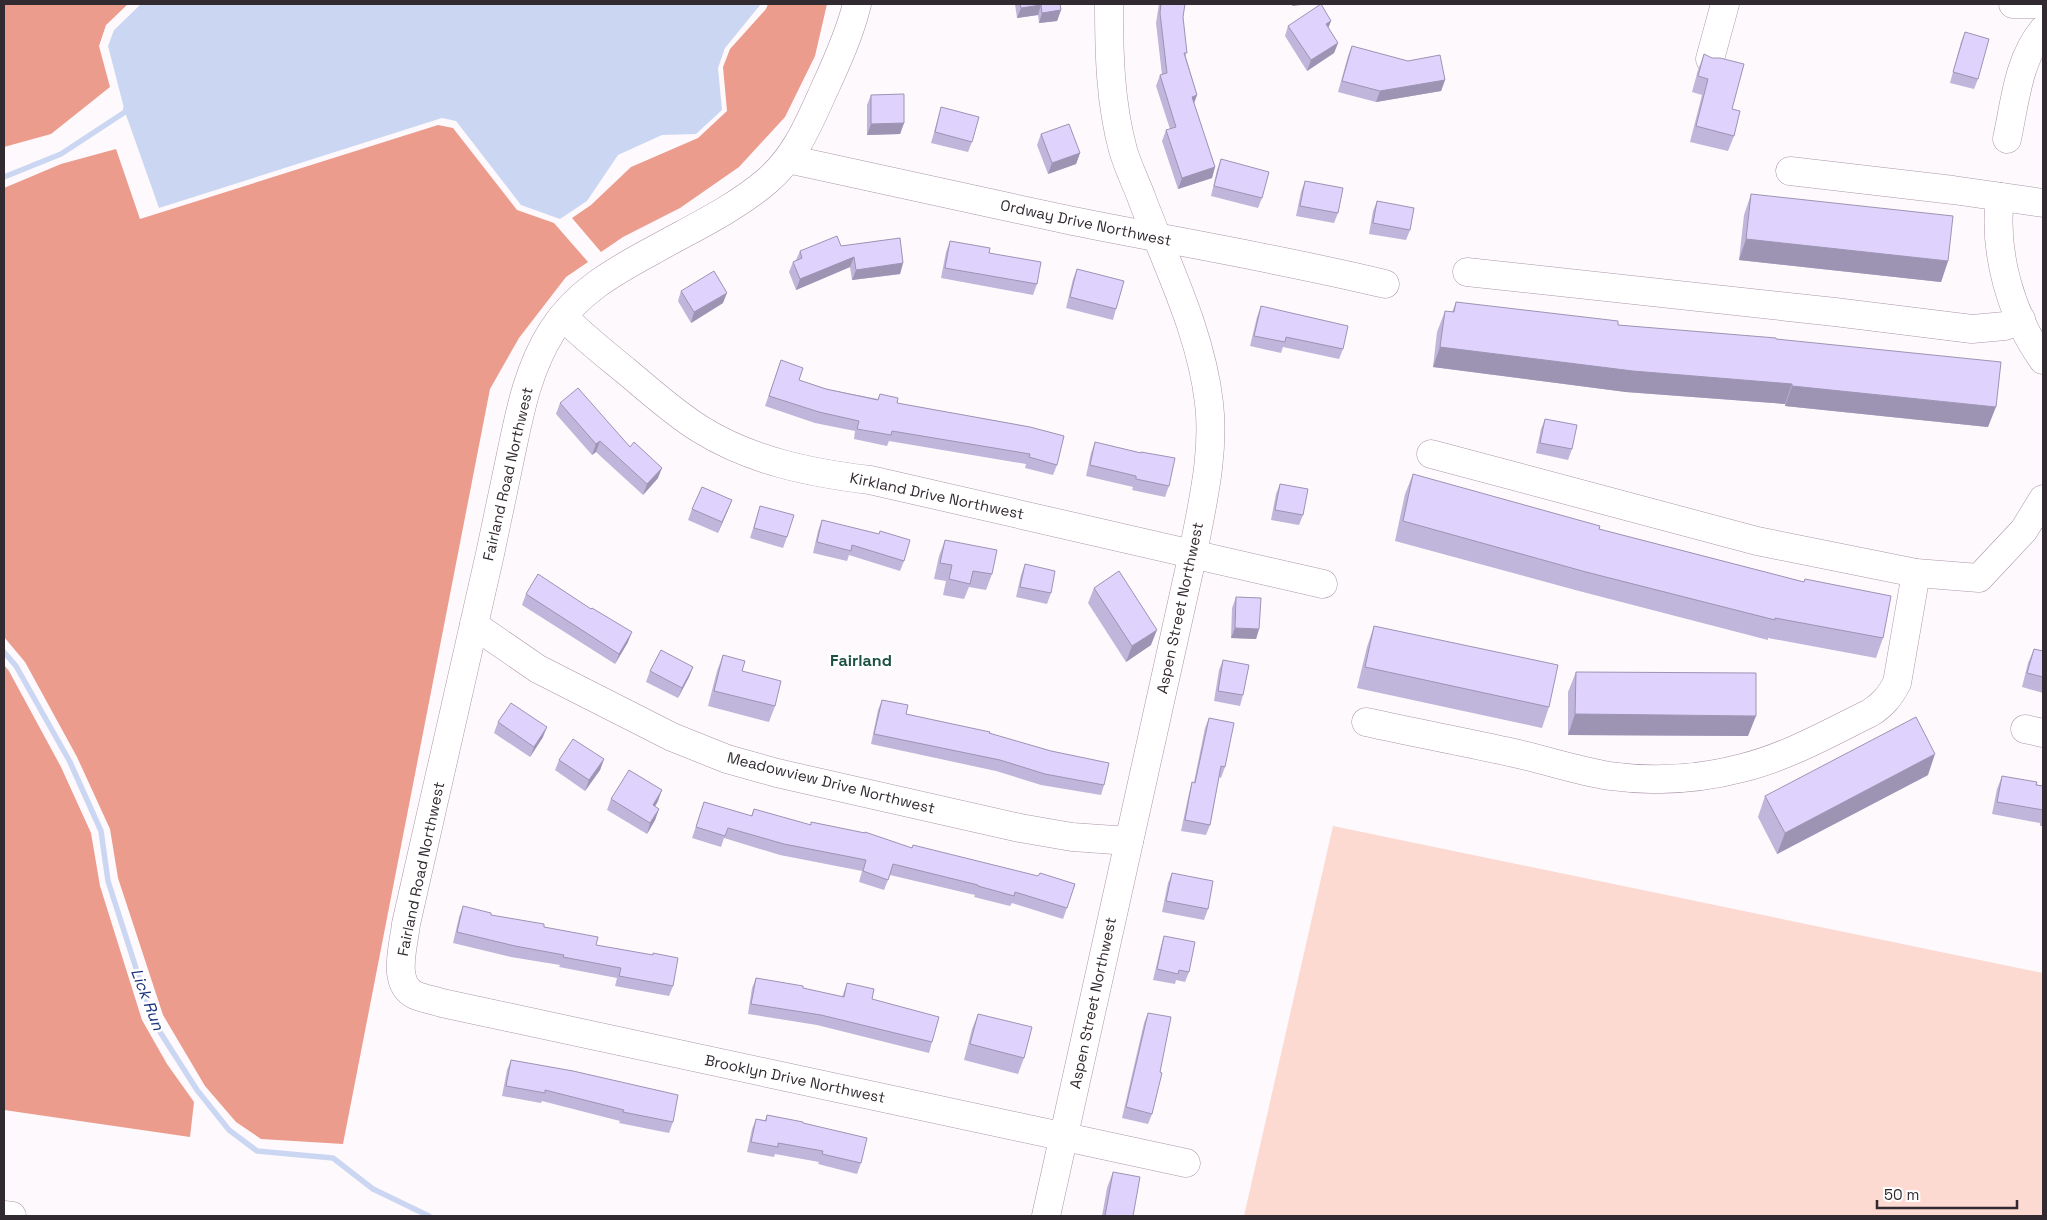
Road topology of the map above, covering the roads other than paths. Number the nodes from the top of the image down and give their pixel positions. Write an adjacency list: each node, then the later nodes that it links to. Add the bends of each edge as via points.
1 (857, 4): 9 (main road, Fairland Road Northwest, via 838,60 802,137)
2 (1109, 4): 13 (main road, Aspen Street Northwest, via 1109,51 1115,115 1123,151)
3 (1725, 4): 7 (main road)
4 (2013, 4): 5 (main road)
5 (2041, 4)
6 (2043, 30): 8 (main road, via 2024,62)
7 (1710, 59)
8 (2007, 139)
9 (788, 159): 13 (main road, Ordway Drive Northwest); 16 (main road, Fairland Road Northwest, via 748,196 604,278)
10 (1790, 171): 11 (main road)
11 (2000, 197): 12 (main road); 17 (main road, via 2000,248 2007,281)
12 (2043, 203)
13 (1156, 237): 15 (main road, Ordway Drive Northwest); 21 (main road, Aspen Street Northwest, via 1195,338 1209,405 1211,435)
14 (1467, 272): 17 (main road, via 1972,329 2004,326)
15 (1385, 284)
16 (563, 316): 21 (main road, Kirkland Drive Northwest, via 670,408 701,430 735,447 775,462 826,474 870,480); 24 (main road, Fairland Road Northwest, via 538,355 524,392)
17 (2031, 330): 18 (main road)
18 (2043, 360)
19 (1431, 454): 22 (main road, via 1757,541)
20 (2043, 499): 22 (main road, via 2024,530 1979,578)
21 (1192, 553): 23 (main road, Kirkland Drive Northwest); 26 (main road, Aspen Street Northwest)
22 (1916, 573): 25 (main road, via 1896,683 1881,706 1775,758 1742,768 1666,778 1622,777)
23 (1323, 584)
24 (474, 625): 26 (main road, Meadowview Drive Northwest, via 538,669 672,737 727,759 1020,828 1072,837); 27 (main road, Fairland Road Northwest, via 406,924 401,969)
25 (1366, 722)
26 (1129, 841): 28 (main road, Aspen Street Northwest)
27 (406, 988): 28 (main road, Brooklyn Drive Northwest, via 442,1003)
28 (1064, 1137): 29 (main road, Brooklyn Drive Northwest); 32 (main road, Aspen Street Northwest)
29 (1186, 1163)
30 (4, 1215): 31 (main road)
31 (12, 1216)
32 (1046, 1216)

